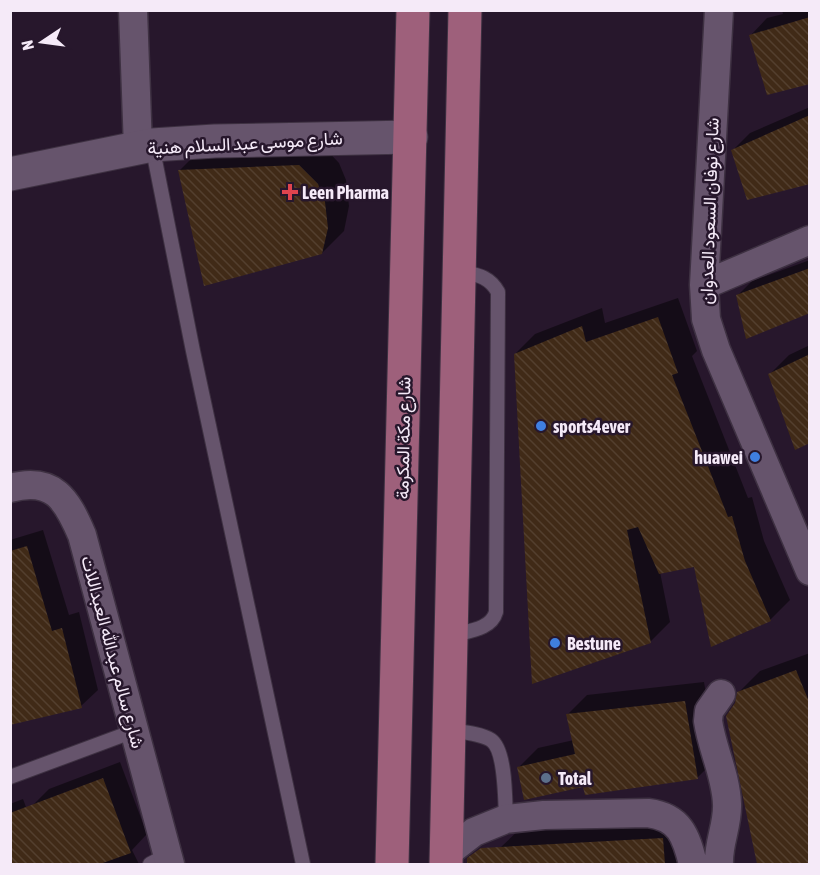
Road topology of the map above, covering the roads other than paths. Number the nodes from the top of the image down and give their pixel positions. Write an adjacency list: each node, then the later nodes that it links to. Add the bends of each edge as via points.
1 (133, 10): 6 (street)
2 (413, 10): 5 (main road, شارع مكة المكرمة)
3 (465, 10): 9 (main road)
4 (719, 10): 10 (street, شارع نوفان السعود العدوان)
5 (411, 136): 6 (street, شارع موسى عبد السلام هنية); 22 (main road, شارع مكة المكرمة)
6 (145, 146): 7 (street, شارع موسى عبد السلام هنية); 21 (lane)
7 (10, 174)
8 (810, 240): 10 (street)
9 (460, 270): 13 (main road); 13 (lane, via 484,277 498,292 496,612 494,620 486,626)
10 (704, 285): 12 (street, شارع نوفان السعود العدوان, via 706,319 716,350)
11 (10, 488): 16 (street, شارع سالم عبدالله العبداللات, via 42,485 58,493 72,510)
12 (808, 563)
13 (451, 636): 15 (main road)
14 (720, 694): 24 (street, via 709,711 708,721 726,793)
15 (448, 730): 18 (lane, via 486,738 498,747); 19 (main road)
16 (134, 731): 17 (lane); 20 (street, شارع سالم عبدالله العبداللات)
17 (10, 777)
18 (507, 819): 19 (street, via 474,832); 23 (street, via 544,815 659,815 670,820 685,836)
19 (446, 859)
20 (162, 861)
21 (303, 864)
22 (392, 864)
23 (693, 864)
24 (719, 864)

